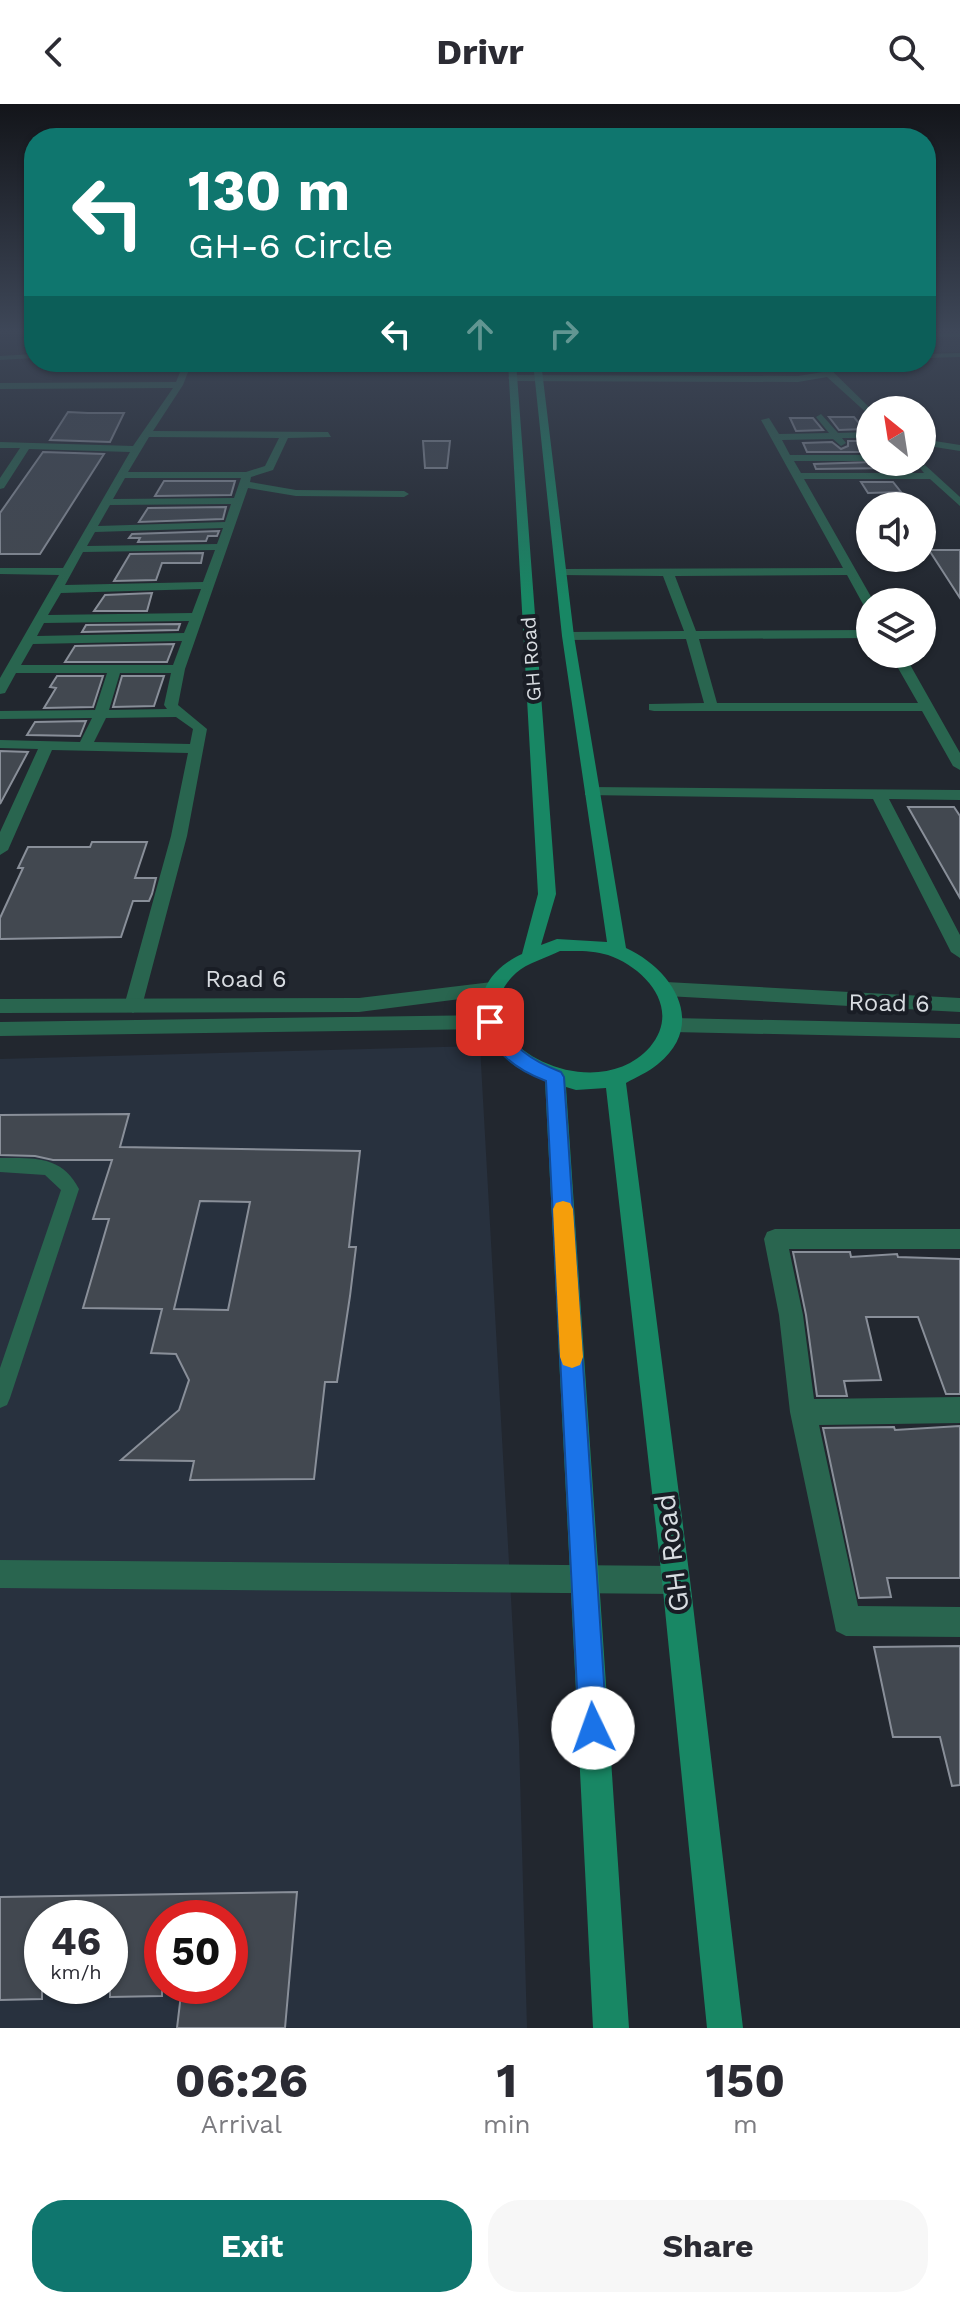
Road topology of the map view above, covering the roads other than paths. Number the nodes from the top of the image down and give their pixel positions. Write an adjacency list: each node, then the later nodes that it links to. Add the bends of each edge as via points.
1 (157, 419): 6 (street)
2 (515, 419): 78 (main road, GH Road, via 547,894)
3 (543, 419): 42 (main road, GH Road)
4 (822, 419): 10 (street)
5 (766, 420): 11 (street)
6 (147, 434): 7 (street); 18 (street)
7 (285, 435): 8 (street); 26 (street, via 269,468)
8 (328, 435)
9 (856, 435): 10 (street)
10 (833, 436): 11 (street); 15 (street)
11 (777, 442): 15 (street); 19 (street)
12 (936, 444): 17 (street)
13 (0, 445): 14 (street)
14 (26, 446): 18 (street); 27 (street)
15 (844, 446): 16 (street); 20 (street)
16 (856, 446)
17 (960, 448)
18 (136, 449): 22 (street)
19 (787, 458): 20 (street); 23 (street)
20 (853, 458): 21 (street)
21 (856, 463)
22 (122, 475): 26 (street); 28 (street)
23 (797, 476): 24 (street); 40 (street)
24 (856, 476)
25 (933, 476): 32 (street)
26 (244, 482): 30 (street); 31 (street, via 296,493); 34 (street)
27 (0, 486)
28 (115, 488): 29 (street); 33 (street)
29 (131, 488)
30 (226, 488)
31 (404, 494)
32 (958, 498)
33 (107, 502): 34 (street); 35 (street)
34 (233, 513): 35 (street); 36 (street); 37 (street)
35 (99, 516): 36 (street)
36 (92, 529): 38 (street)
37 (221, 547): 38 (street); 44 (street)
38 (80, 549): 41 (street)
39 (0, 571): 41 (street)
40 (850, 571): 43 (street); 45 (street)
41 (67, 572): 46 (street)
42 (563, 573): 43 (street); 51 (main road, GH Road)
43 (668, 573): 49 (street)
44 (207, 585): 46 (street); 47 (street)
45 (860, 588)
46 (58, 589): 48 (street)
47 (196, 617): 48 (street); 52 (street)
48 (41, 619): 53 (street)
49 (691, 634): 50 (street); 51 (street); 61 (street)
50 (856, 634)
51 (568, 636): 72 (main road, GH Road)
52 (189, 637): 53 (street); 57 (street)
53 (30, 640): 55 (street)
54 (905, 668): 60 (street)
55 (14, 669): 56 (street); 58 (street)
56 (115, 669): 57 (street); 63 (street)
57 (178, 669): 62 (street, via 171,705)
58 (0, 690)
59 (654, 707): 61 (street)
60 (927, 707): 61 (street); 65 (street)
61 (712, 708)
62 (177, 713): 63 (street); 70 (street, via 200,729)
63 (101, 714): 64 (street); 69 (street)
64 (0, 715)
65 (938, 726): 66 (street); 71 (street)
66 (960, 726)
67 (0, 744): 68 (street)
68 (47, 745): 69 (street); 75 (street)
69 (85, 746): 70 (street)
70 (196, 749): 83 (street, via 179,836)
71 (960, 766)
72 (590, 792): 73 (street); 76 (main road, GH Road)
73 (879, 795): 74 (street); 77 (street)
74 (960, 795)
75 (0, 850)
76 (617, 951): 78 (main road, via 557,945); 80 (main road, via 654,974)
77 (960, 952)
78 (530, 953): 79 (main road, via 507,969)
79 (492, 989): 83 (street, Road 6, via 359,1005); 84 (main road)
80 (666, 989): 81 (street, Road 6); 85 (main road)
81 (960, 1005)
82 (0, 1006): 83 (street, Road 6)
83 (133, 1006)
84 (490, 1022): 86 (street, Road 6); 88 (main road, via 512,1055)
85 (673, 1025): 87 (street, Road 6); 89 (main road, via 664,1047 644,1066)
86 (0, 1029)
87 (960, 1031)
88 (555, 1077): 89 (main road); 96 (main road)
89 (615, 1078): 97 (main road, GH Road)
90 (0, 1165): 92 (lane, via 48,1167 64,1176 70,1189)
91 (960, 1239): 94 (street, via 775,1239)
92 (0, 1398)
93 (960, 1410): 94 (street)
94 (803, 1412): 98 (street, via 846,1621)
95 (0, 1574): 96 (street)
96 (584, 1578): 97 (street); 99 (main road)
97 (676, 1580): 100 (main road, GH Road)
98 (960, 1622)
99 (611, 2028)
100 (725, 2028)

